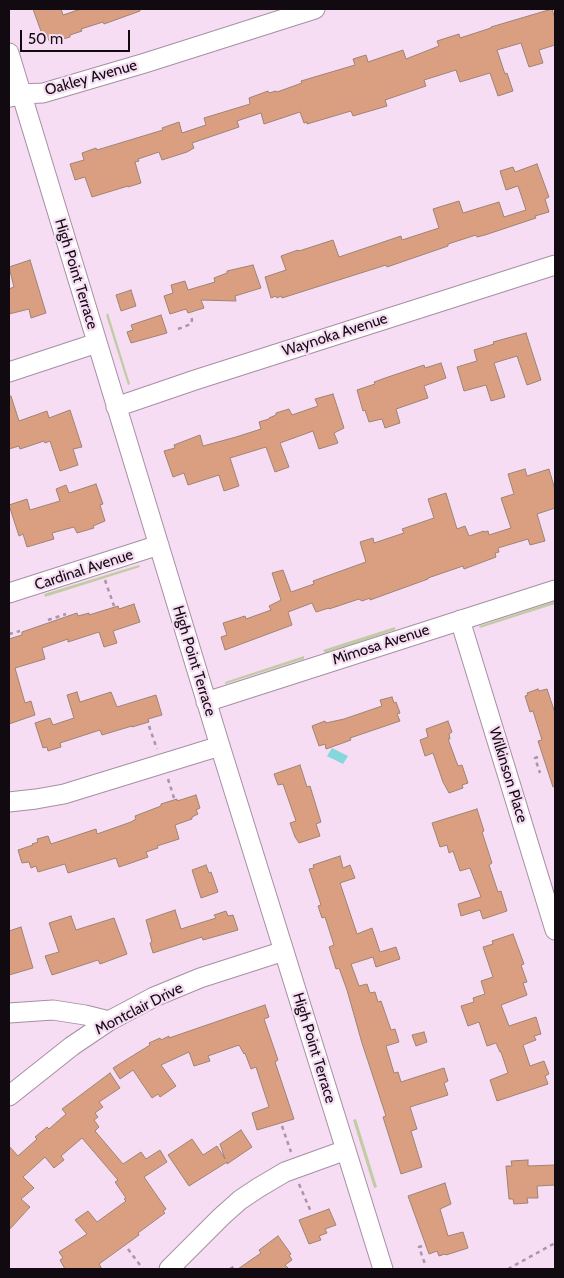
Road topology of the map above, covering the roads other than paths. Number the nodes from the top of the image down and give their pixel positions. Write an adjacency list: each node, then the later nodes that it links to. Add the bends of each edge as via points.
1 (315, 9): 3 (street, Oakley Avenue, via 43,93)
2 (9, 53): 3 (street, High Point Terrace)
3 (15, 96): 5 (street, High Point Terrace)
4 (555, 265): 7 (street, Waynoka Avenue)
5 (97, 343): 6 (street); 7 (street, High Point Terrace)
6 (9, 372)
7 (116, 407): 8 (street, High Point Terrace)
8 (159, 545): 10 (street, Cardinal Avenue); 12 (street, High Point Terrace)
9 (555, 590): 11 (street, Mimosa Avenue)
10 (9, 593)
11 (460, 620): 12 (street, Mimosa Avenue); 15 (street, Wilkinson Place)
12 (206, 702): 13 (street, High Point Terrace)
13 (220, 746): 14 (street, via 64,794); 16 (street, High Point Terrace)
14 (9, 802)
15 (555, 930)
16 (284, 951): 18 (street, Montclair Drive, via 192,981); 20 (street, High Point Terrace)
17 (9, 1012): 18 (street, via 53,1010)
18 (110, 1021): 19 (street, Montclair Drive, via 57,1056)
19 (9, 1096)
20 (346, 1150): 21 (street, via 285,1172 252,1192 221,1217); 22 (street, High Point Terrace)
21 (169, 1269)
22 (383, 1269)

